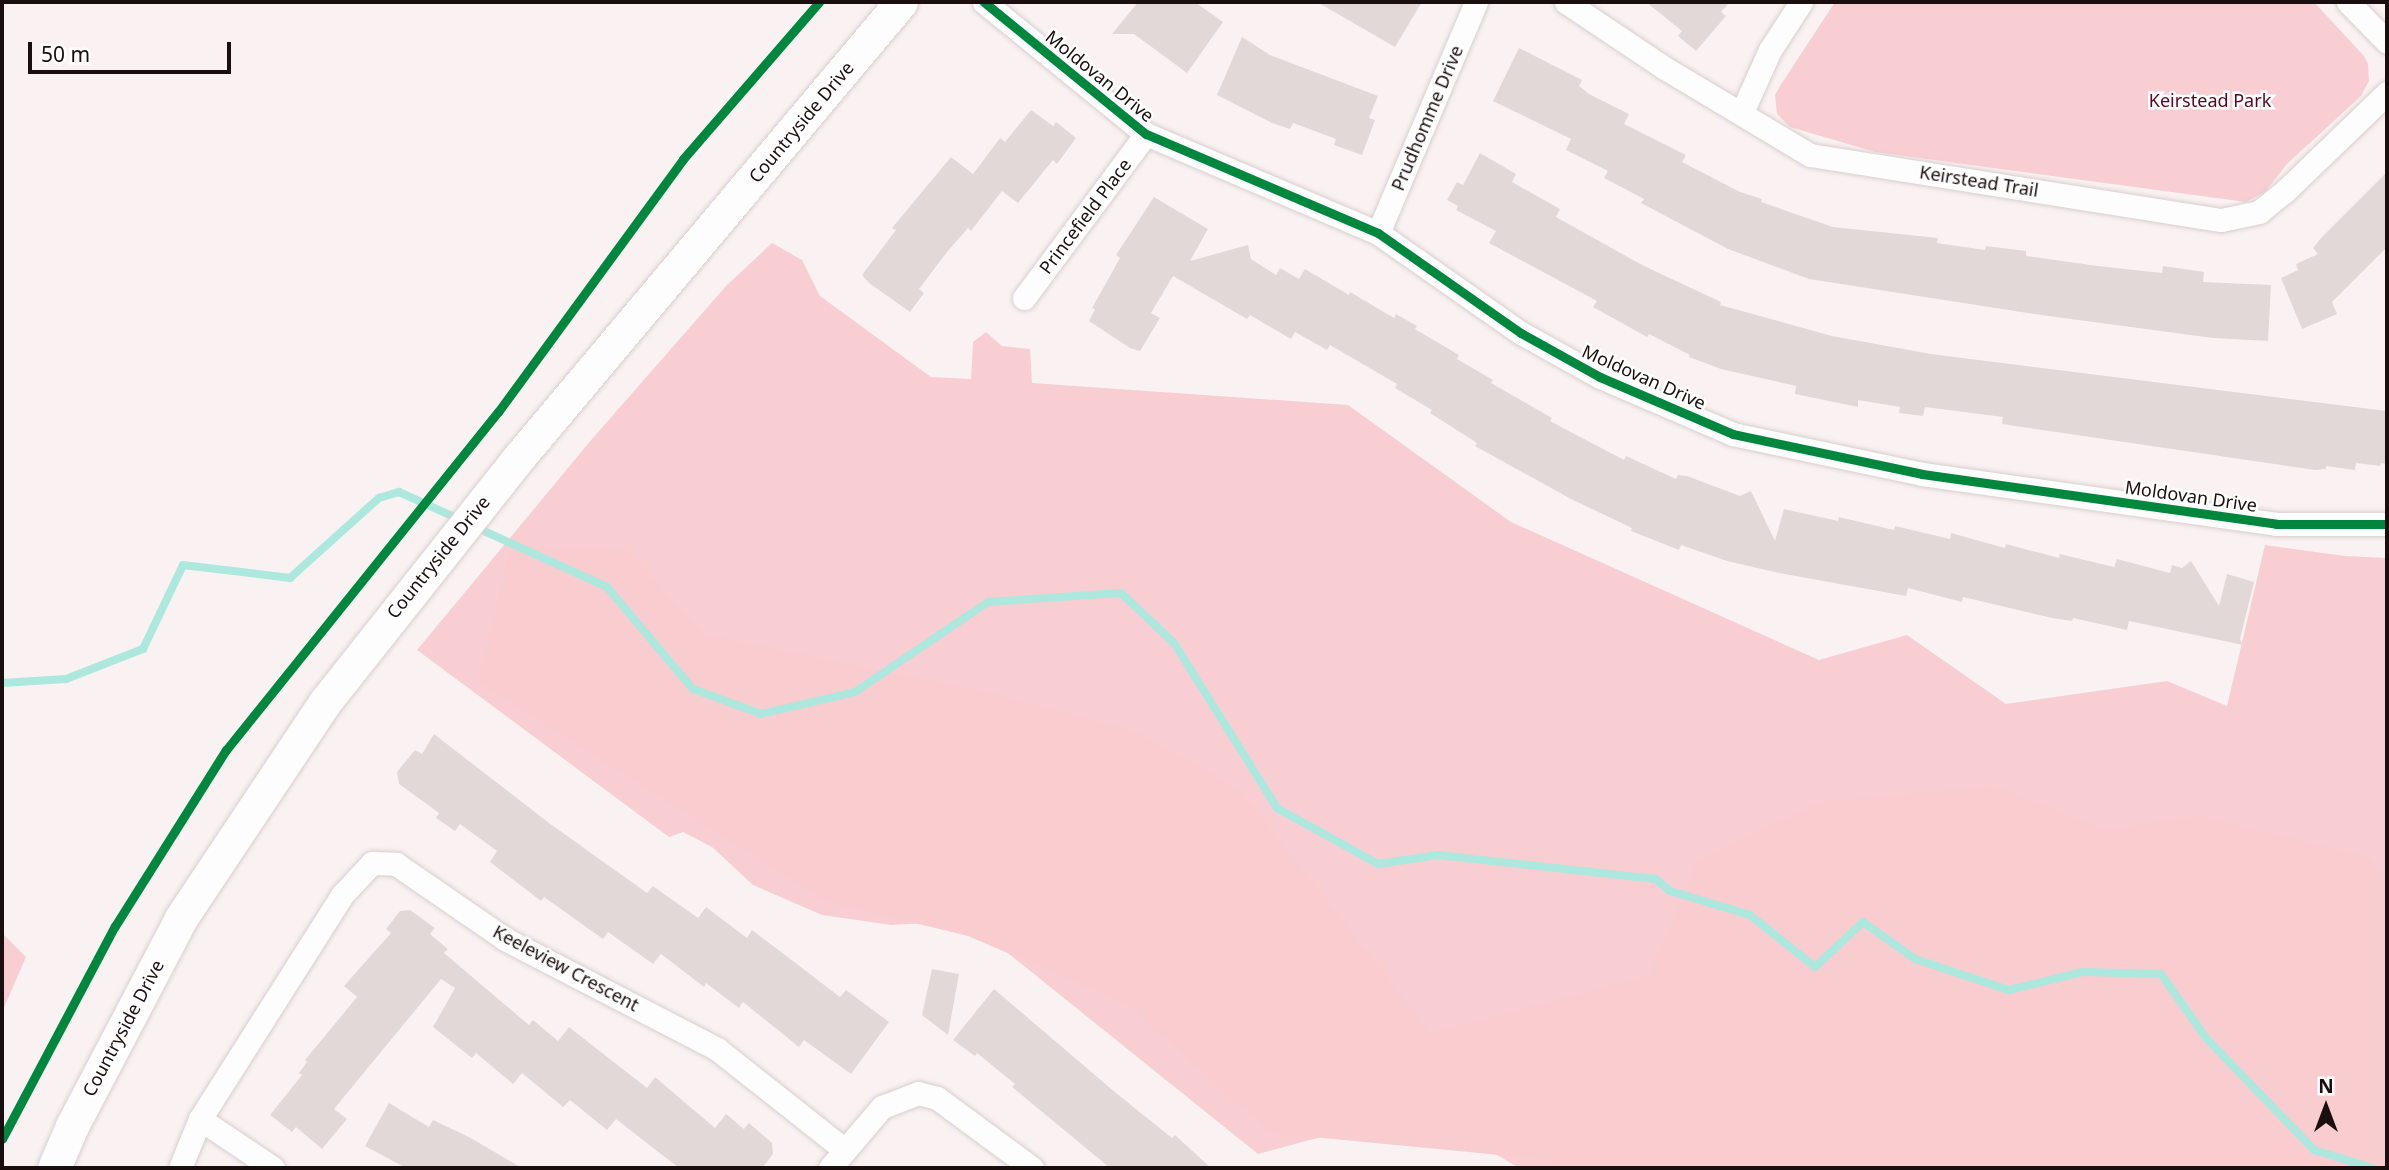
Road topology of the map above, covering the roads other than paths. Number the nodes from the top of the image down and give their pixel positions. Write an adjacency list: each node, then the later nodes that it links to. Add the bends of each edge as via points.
1 (901, 2): 16 (main road, Countryside Drive, via 521,455 325,702 181,918)
2 (984, 2): 10 (street, Moldovan Drive)
3 (1476, 2): 11 (street, Prudhomme Drive)
4 (1566, 2): 9 (street, Keirstead Trail, via 1663,67)
5 (1801, 2): 9 (street, via 1770,50)
6 (2348, 2): 7 (street)
7 (2387, 42)
8 (2387, 93): 9 (street, Keirstead Trail, via 2259,212 2221,220 1810,155)
9 (1742, 112)
10 (1146, 134): 11 (street, Moldovan Drive); 12 (street, Princefield Place)
11 (1378, 233): 13 (street, Moldovan Drive, via 1521,333 1588,371 1733,434 1922,474 2276,524)
12 (1024, 298)
13 (2387, 524)
14 (200, 1119): 15 (street, Keeleview Crescent, via 342,895 372,863 396,863 505,939 717,1049); 17 (street, Keeleview Crescent); 18 (street)
15 (845, 1150): 19 (street); 20 (street, via 882,1107 918,1093 937,1098)
16 (54, 1168)
17 (180, 1168)
18 (273, 1168)
19 (830, 1168)
20 (1032, 1168)

